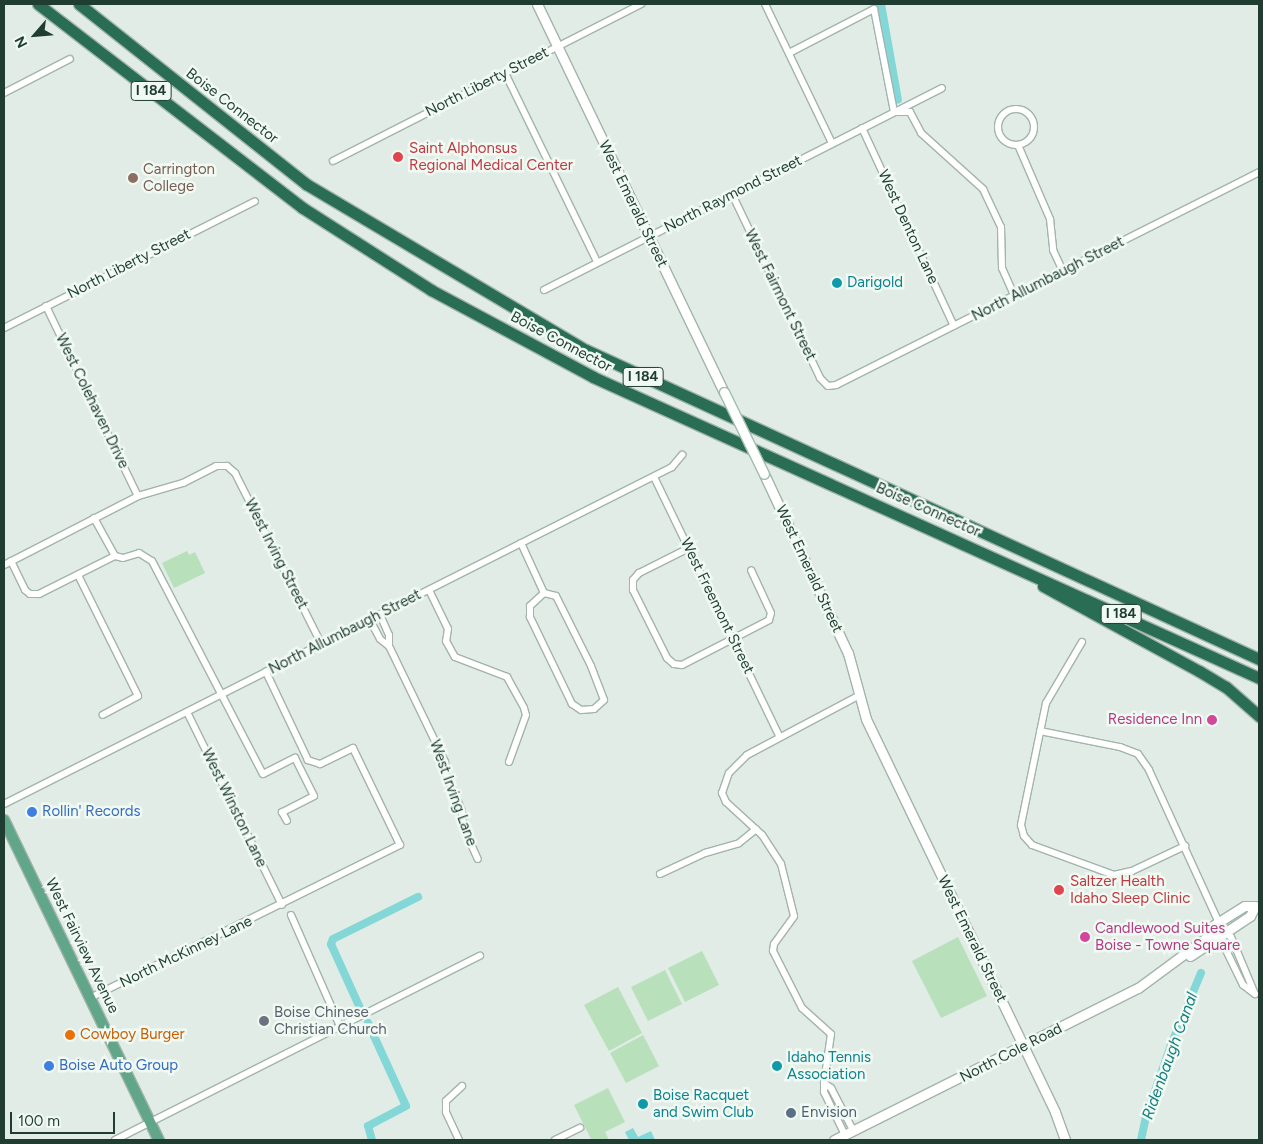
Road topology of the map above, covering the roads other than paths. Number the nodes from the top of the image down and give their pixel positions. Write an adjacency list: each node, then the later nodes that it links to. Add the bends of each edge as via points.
1 (38, 4): 35 (highway, Boise Connector / I 184, via 303,208 430,290 593,377)
2 (79, 4): 49 (highway, Boise Connector / I 184, via 306,184 578,346)
3 (536, 4): 6 (main road, West Emerald Street)
4 (640, 4): 6 (street, North Liberty Street)
5 (765, 4): 7 (street)
6 (557, 46): 9 (street, North Liberty Street); 20 (main road, West Emerald Street)
7 (789, 53): 12 (street, via 874,9); 14 (street)
8 (70, 59): 11 (street)
9 (506, 73): 16 (street, North Liberty Street); 21 (street)
10 (942, 88): 12 (street, North Raymond Street)
11 (4, 93)
12 (894, 112): 13 (street, North Raymond Street); 24 (street, via 910,112 921,133 983,189 1001,227 1002,268)
13 (862, 128): 14 (street, North Raymond Street); 26 (street, West Denton Lane)
14 (832, 143): 18 (street, North Raymond Street)
15 (1018, 145): 15 (street, via 1029,140 1034,124 1029,113 1012,109 999,120 999,132 1006,142); 22 (street, via 1050,219 1053,250)
16 (333, 161)
17 (1259, 172): 22 (street, North Allumbaugh Street)
18 (732, 194): 20 (street, North Raymond Street); 28 (street, West Fairmont Street, via 820,378 828,386)
19 (255, 201): 25 (street, North Liberty Street)
20 (648, 237): 21 (street, North Raymond Street); 53 (main road, West Emerald Street, bridge, via 845,646)
21 (597, 262): 23 (street, North Raymond Street)
22 (1063, 271): 24 (street, North Allumbaugh Street)
23 (544, 290)
24 (1014, 295): 26 (street, North Allumbaugh Street)
25 (46, 306): 27 (street, North Liberty Street); 31 (street, West Colehaven Drive)
26 (954, 326): 28 (street, North Allumbaugh Street)
27 (4, 328)
28 (836, 385)
29 (682, 455): 30 (street, North Allumbaugh Street, via 672,467)
30 (654, 476): 33 (street, North Allumbaugh Street); 34 (street, West Freemont Street)
31 (138, 496): 32 (street); 47 (street, West Irving Street, via 182,483 216,466 227,466 236,473)
32 (94, 518): 36 (street); 37 (street)
33 (521, 543): 41 (street, North Allumbaugh Street); 42 (street)
34 (689, 548): 45 (street, West Freemont Street); 45 (street, via 639,573 633,580 633,590 667,658 674,664 682,665)
35 (983, 551): 51 (highway, Boise Connector / I 184); 56 (highway, via 1107,623 1199,671 1226,688)
36 (115, 556): 40 (street); 52 (street, via 123,558 139,553 152,561)
37 (11, 561): 38 (street); 40 (street, via 30,594 40,594)
38 (4, 564)
39 (751, 570): 45 (street, via 771,613 769,620)
40 (78, 575): 55 (street, via 138,696)
41 (429, 590): 43 (street, North Allumbaugh Street); 59 (street, via 448,629 446,641 455,657 507,677 521,701 526,715)
42 (544, 592): 42 (street, via 556,596 591,666 604,700 594,709 581,710 572,704 530,617 530,606)
43 (380, 615): 44 (street, North Allumbaugh Street); 48 (street, West Irving Lane, via 390,635)
44 (370, 620): 47 (street, North Allumbaugh Street); 48 (street, West Irving Lane, via 380,639)
45 (733, 639): 58 (street, West Freemont Street)
46 (1082, 642): 57 (street, via 1052,689)
47 (322, 645): 50 (street, North Allumbaugh Street)
48 (389, 646): 65 (street, West Irving Lane, via 445,762 446,774 462,811 463,826)
49 (1259, 659)
50 (266, 672): 52 (street, North Allumbaugh Street); 67 (street, North McKinney Lane, via 308,760 320,764 353,748 400,845)
51 (1259, 678)
52 (222, 694): 54 (street, North Allumbaugh Street); 62 (street, via 263,774 295,758 314,796 282,812)
53 (858, 696): 58 (street); 76 (main road, West Emerald Street)
54 (187, 712): 60 (street, North Allumbaugh Street); 67 (street, West Winston Lane)
55 (103, 715)
56 (1259, 716)
57 (1040, 732): 64 (street, via 1120,747 1138,754 1149,770); 64 (street, via 1021,825 1024,836 1032,845 1114,875 1132,871)
58 (779, 736): 63 (street, via 737,765 723,784 726,802)
59 (509, 762)
60 (4, 804)
61 (4, 820): 74 (main road, West Fairview Avenue)
62 (287, 820)
63 (756, 829): 66 (street, via 738,843 705,853); 80 (street, via 780,864 793,904 794,916 774,944 774,957 802,1008 831,1034 831,1050 824,1065 824,1092)
64 (1185, 846): 70 (street)
65 (478, 859)
66 (660, 874)
67 (282, 905): 74 (street, North McKinney Lane)
68 (1257, 905): 70 (main road, North Cole Road, via 1244,906); 71 (main road, North Cole Road, via 1250,916)
69 (291, 915): 75 (street, via 324,982 325,996)
70 (1218, 921): 73 (main road, North Cole Road, via 1187,947)
71 (1224, 933): 71 (street, via 1222,942 1244,985 1255,994 1231,937); 73 (main road, North Cole Road, via 1194,955)
72 (480, 956): 75 (street)
73 (1183, 956): 76 (main road, North Cole Road, via 1138,988)
74 (90, 998): 78 (main road, West Fairview Avenue)
75 (340, 1026): 78 (street)
76 (1024, 1047): 80 (main road, North Cole Road); 85 (main road, West Emerald Street)
77 (462, 1086): 83 (street, via 446,1101 446,1112)
78 (150, 1123): 81 (street); 82 (main road, West Fairview Avenue)
79 (580, 1128): 84 (street)
80 (843, 1136)
81 (115, 1140)
82 (159, 1140)
83 (459, 1140)
84 (555, 1140)
85 (1065, 1140)

